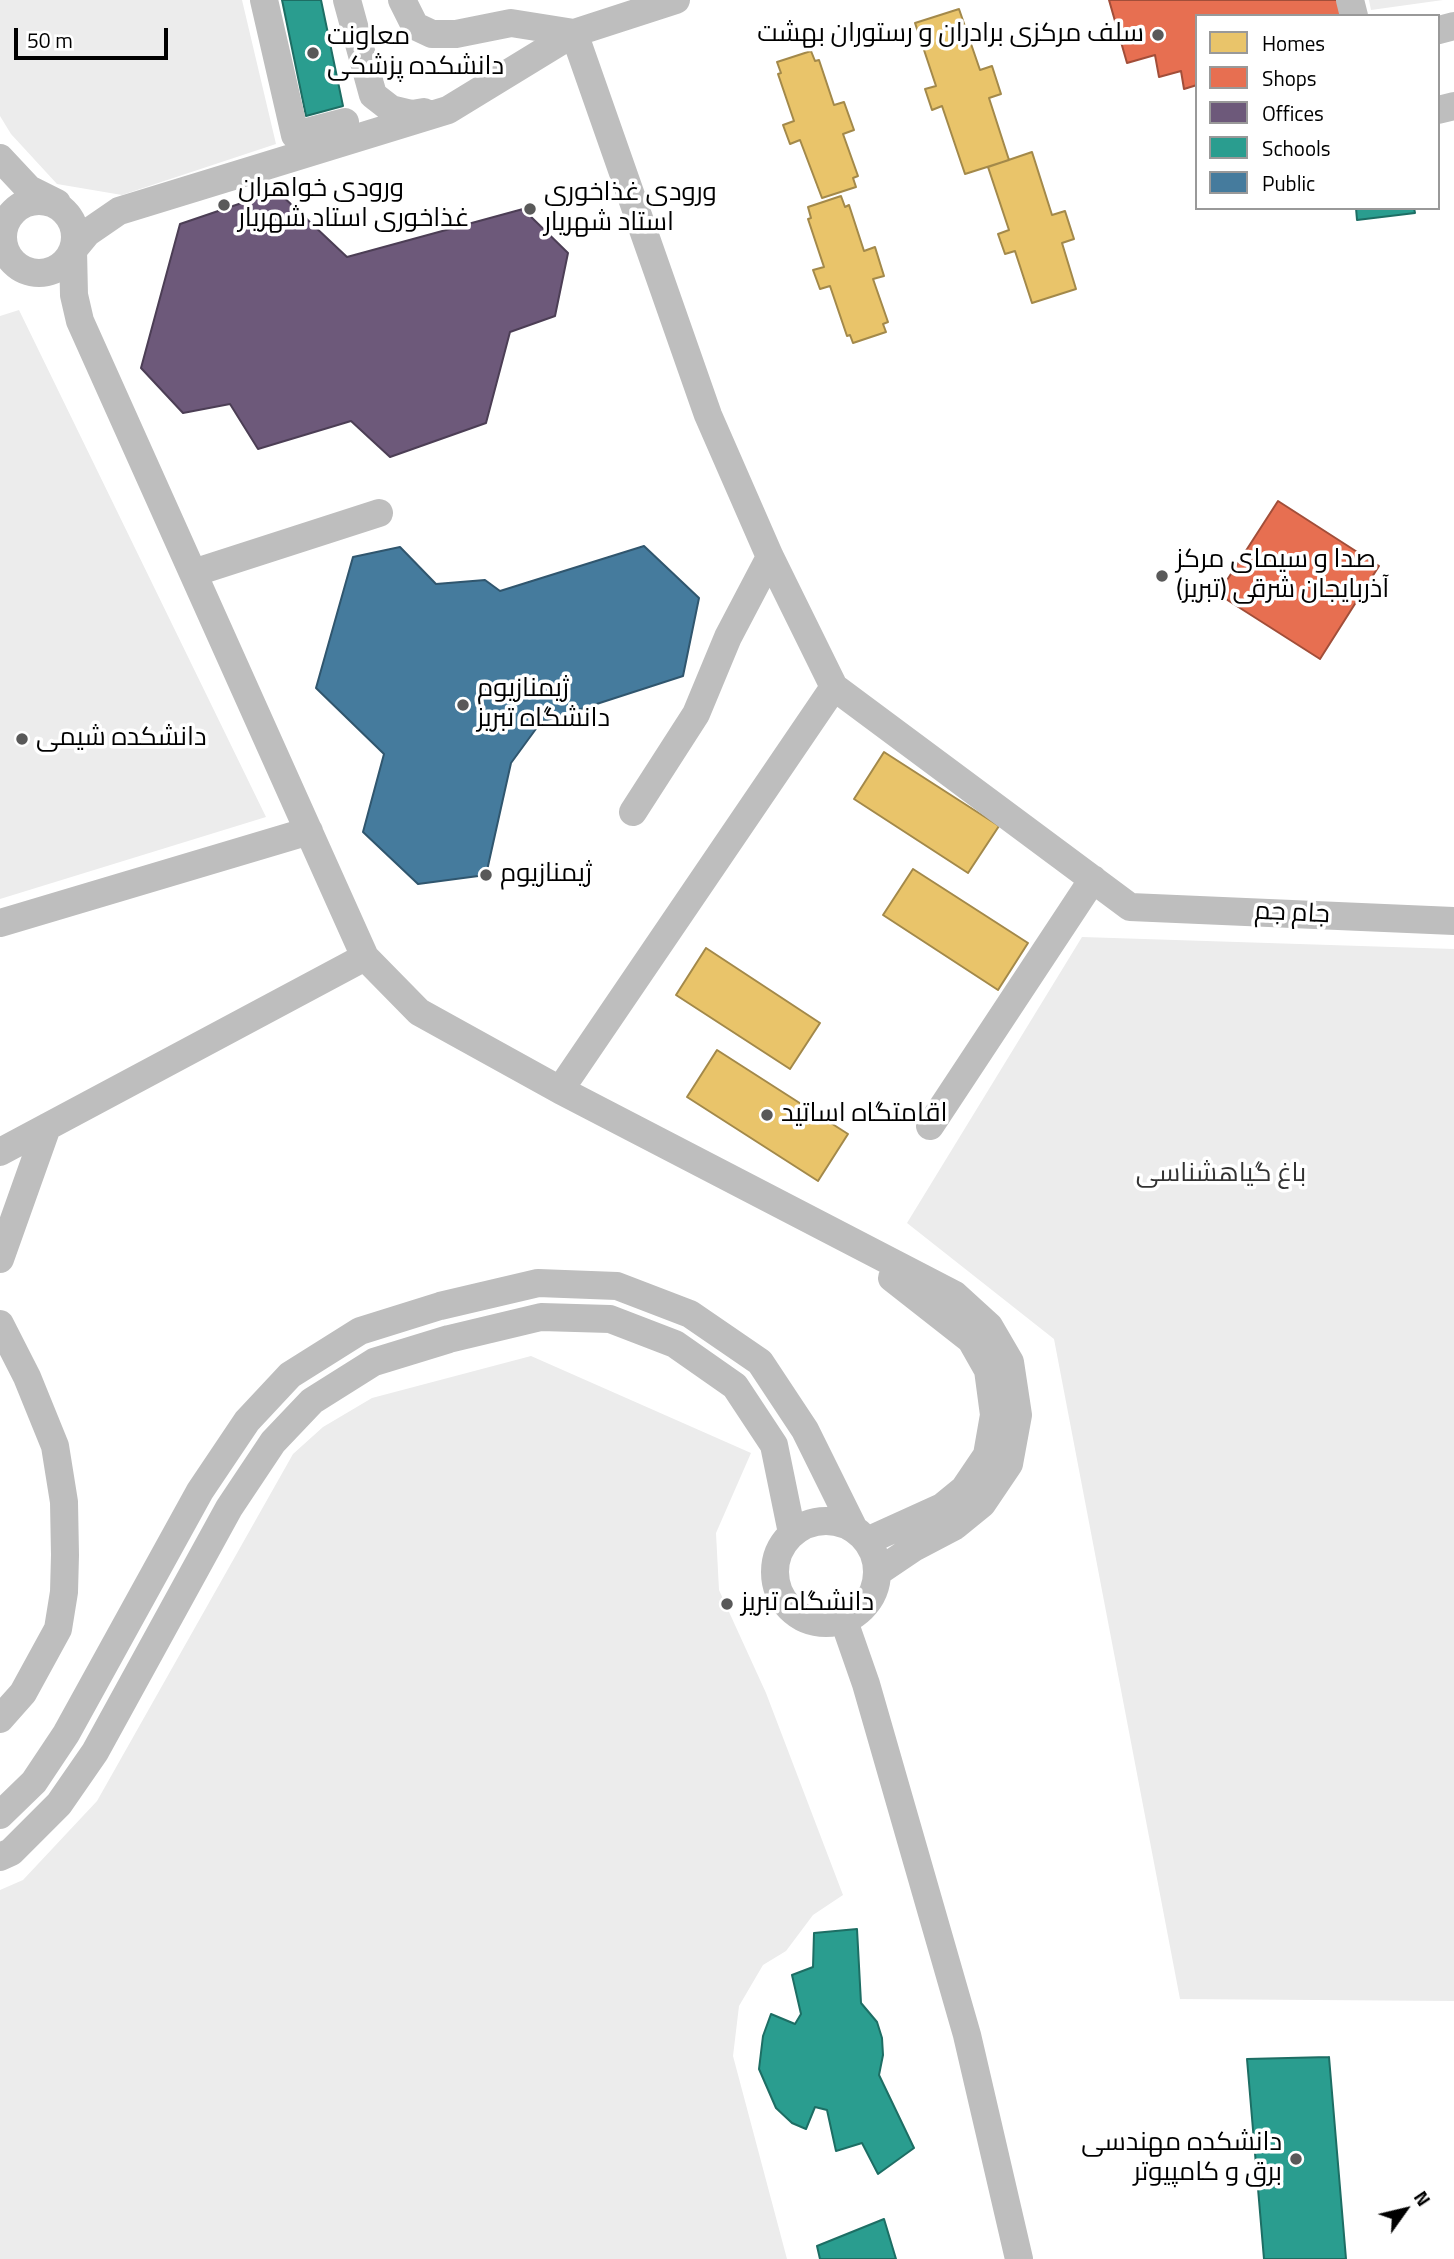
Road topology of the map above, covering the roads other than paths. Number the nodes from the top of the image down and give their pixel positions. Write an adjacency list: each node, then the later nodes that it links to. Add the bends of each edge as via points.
1 (264, 0): 6 (street, via 295,135)
2 (347, 0): 6 (street, via 373,95)
3 (401, 0): 5 (street, via 415,26 432,34 511,23)
4 (676, 0): 5 (street)
5 (574, 33): 7 (street); 17 (street, via 708,415)
6 (391, 109): 7 (street, via 412,114)
7 (448, 110): 11 (street)
8 (0, 158): 10 (street, via 29,189)
9 (0, 174): 12 (street)
10 (50, 201): 11 (street, via 75,209); 12 (street, via 25,203); 13 (street, via 69,216 74,227)
11 (119, 211): 13 (street, via 87,233)
12 (3, 223): 14 (street)
13 (73, 250): 14 (street, via 58,268 36,274); 15 (street)
14 (12, 267): 15 (street, via 59,296)
15 (80, 321): 18 (street)
16 (379, 513): 18 (street)
17 (770, 557): 19 (street); 20 (street, via 728,637 696,714)
18 (193, 573): 21 (street)
19 (834, 687): 22 (street); 26 (street)
20 (633, 812)
21 (309, 831): 24 (street); 25 (street)
22 (1093, 879): 23 (street, جام جم, via 1130,907); 27 (street)
23 (1454, 921)
24 (0, 923)
25 (365, 957): 26 (street, via 419,1012); 28 (street)
26 (560, 1090): 30 (street)
27 (930, 1126)
28 (47, 1127): 29 (street); 31 (street)
29 (0, 1152)
30 (816, 1223): 34 (street, via 941,1314 971,1340 988,1370 994,1415 987,1455 964,1489 942,1507); 35 (street, via 955,1295 989,1326 1010,1362 1018,1415 1009,1464 982,1504 955,1526)
31 (0, 1259)
32 (0, 1324): 37 (street, via 55,1446 64,1502 65,1555 58,1629 23,1693)
33 (792, 1533): 34 (street, via 821,1521 839,1522); 36 (street, via 782,1545 775,1568 778,1591 786,1605 813,1622); 39 (street, via 774,1445 736,1386 674,1345 610,1319 541,1317 374,1362 312,1401 273,1442 229,1508 95,1752 60,1804)
34 (861, 1535): 35 (street, via 875,1556); 38 (street, via 805,1430 760,1362 690,1314 617,1286 538,1283 359,1331 290,1375 247,1421 200,1491 66,1734 34,1782)
35 (878, 1572): 36 (street, via 869,1602)
36 (844, 1621): 40 (street, via 967,2035)
37 (0, 1719)
38 (0, 1815)
39 (0, 1857)
40 (1019, 2259)

